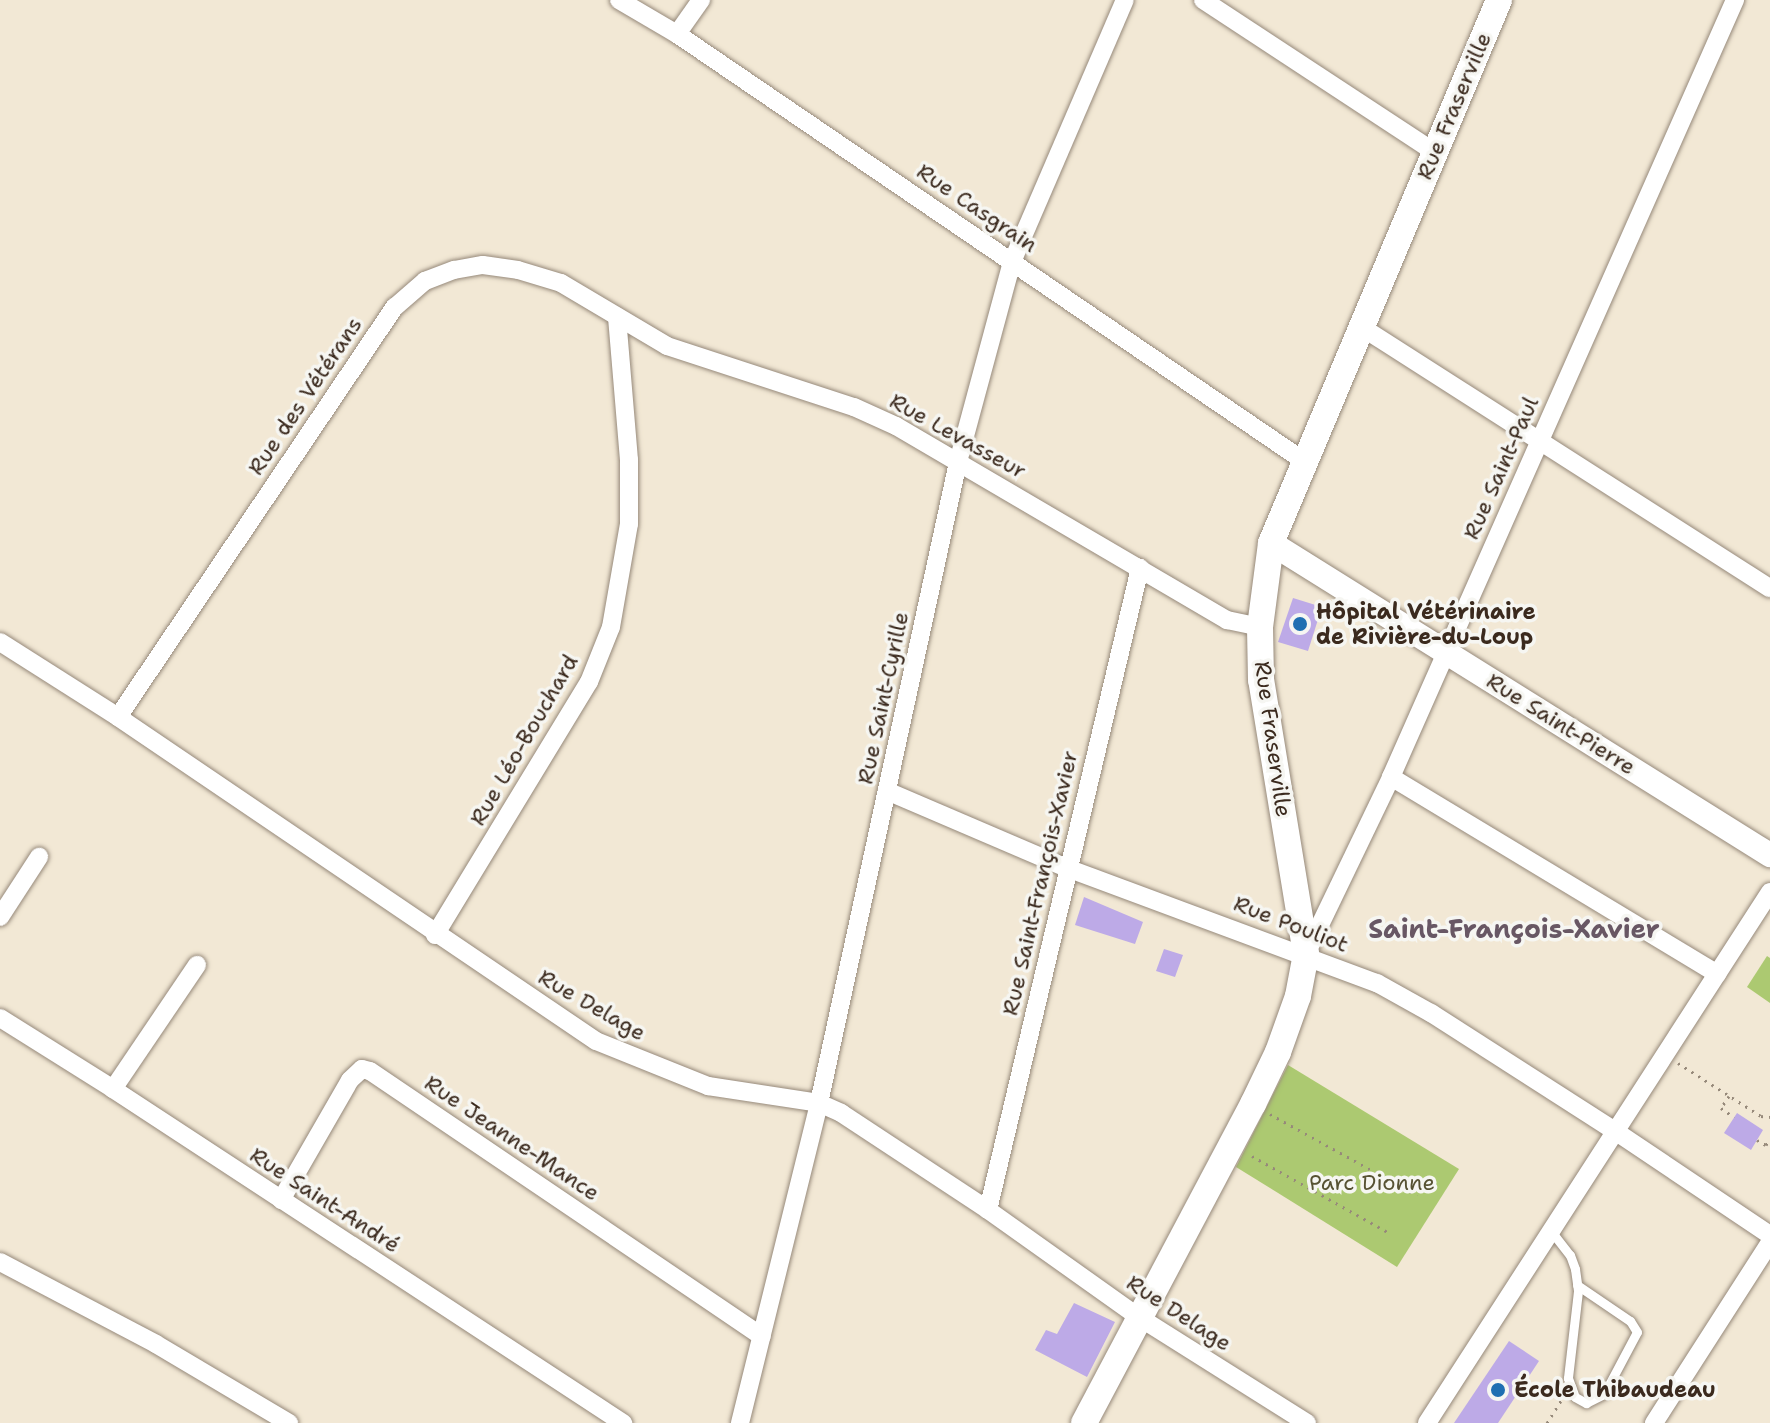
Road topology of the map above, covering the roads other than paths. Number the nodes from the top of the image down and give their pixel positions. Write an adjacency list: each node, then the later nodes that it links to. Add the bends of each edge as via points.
1 (619, 0): 7 (street, Rue Casgrain)
2 (701, 0): 7 (street)
3 (1125, 0): 9 (street, Rue Saint-Cyrille)
4 (1203, 0): 8 (street)
5 (1499, 0): 8 (main road, Rue Fraserville)
6 (1735, 0): 12 (street, Rue Saint-Paul)
7 (677, 34): 9 (street, Rue Casgrain)
8 (1434, 152): 11 (main road, Rue Fraserville)
9 (1012, 262): 13 (street, Rue Casgrain); 14 (street, Rue Saint-Cyrille)
10 (617, 317): 14 (street, Rue Levasseur, via 667,346 854,407); 21 (street, Rue des Vétérans, via 561,283 518,270 483,265 425,281 395,307); 29 (street, Rue Léo-Bouchard, via 629,524 611,627 589,682)
11 (1363, 328): 12 (street); 13 (main road, Rue Fraserville)
12 (1539, 440): 17 (street); 20 (street, Rue Saint-Paul)
13 (1304, 461): 15 (main road, Rue Fraserville)
14 (958, 462): 16 (street, Rue Levasseur); 23 (street, Rue Saint-Cyrille)
15 (1271, 543): 18 (main road, Rue Fraserville); 20 (street, Rue Saint-Pierre)
16 (1140, 568): 18 (street, Rue Levasseur, via 1227,620); 26 (street, Rue Saint-François-Xavier)
17 (1770, 588)
18 (1260, 627): 30 (main road, Rue Fraserville, via 1261,680)
19 (0, 642): 21 (street, Rue Delage)
20 (1446, 651): 22 (street, Rue Saint-Paul); 24 (street, Rue Saint-Pierre)
21 (118, 717): 29 (street, Rue Delage)
22 (1391, 777): 30 (street, Rue Saint-Paul); 32 (street)
23 (887, 791): 26 (street, Rue Pouliot); 35 (street, Rue Saint-Cyrille)
24 (1770, 855)
25 (39, 857): 28 (street)
26 (1067, 868): 30 (street, Rue Pouliot); 38 (street, Rue Saint-François-Xavier)
27 (1770, 892): 32 (street)
28 (0, 917)
29 (435, 935): 35 (street, Rue Delage, via 596,1041 631,1058 708,1086)
30 (1306, 954): 36 (street, Rue Pouliot, via 1377,983 1431,1013); 44 (main road, Rue Fraserville, via 1278,1052)
31 (197, 965): 34 (street)
32 (1717, 974): 36 (street)
33 (0, 1018): 34 (street, Rue Saint-André)
34 (113, 1089): 37 (street, Rue Saint-André)
35 (819, 1103): 38 (street, Rue Delage, via 862,1124); 45 (street, Rue Saint-Cyrille)
36 (1615, 1131): 39 (street); 40 (street, Rue Pouliot)
37 (281, 1200): 45 (street, Rue Jeanne-Mance, via 350,1080 362,1069 370,1071); 47 (street, Rue Saint-André)
38 (988, 1210): 44 (street, Rue Delage)
39 (1551, 1231): 43 (lane, via 1570,1255); 51 (street)
40 (1770, 1235)
41 (1770, 1242): 52 (street)
42 (0, 1262): 46 (street, via 156,1344)
43 (1577, 1285): 43 (lane, via 1568,1365 1571,1386 1586,1403 1600,1398 1637,1332 1630,1321)
44 (1137, 1316): 49 (main road, Rue Fraserville); 50 (street, Rue Delage)
45 (762, 1336): 48 (street, Rue Saint-Cyrille)
46 (289, 1423)
47 (623, 1423)
48 (740, 1423)
49 (1084, 1423)
50 (1307, 1423)
51 (1427, 1423)
52 (1654, 1423)

